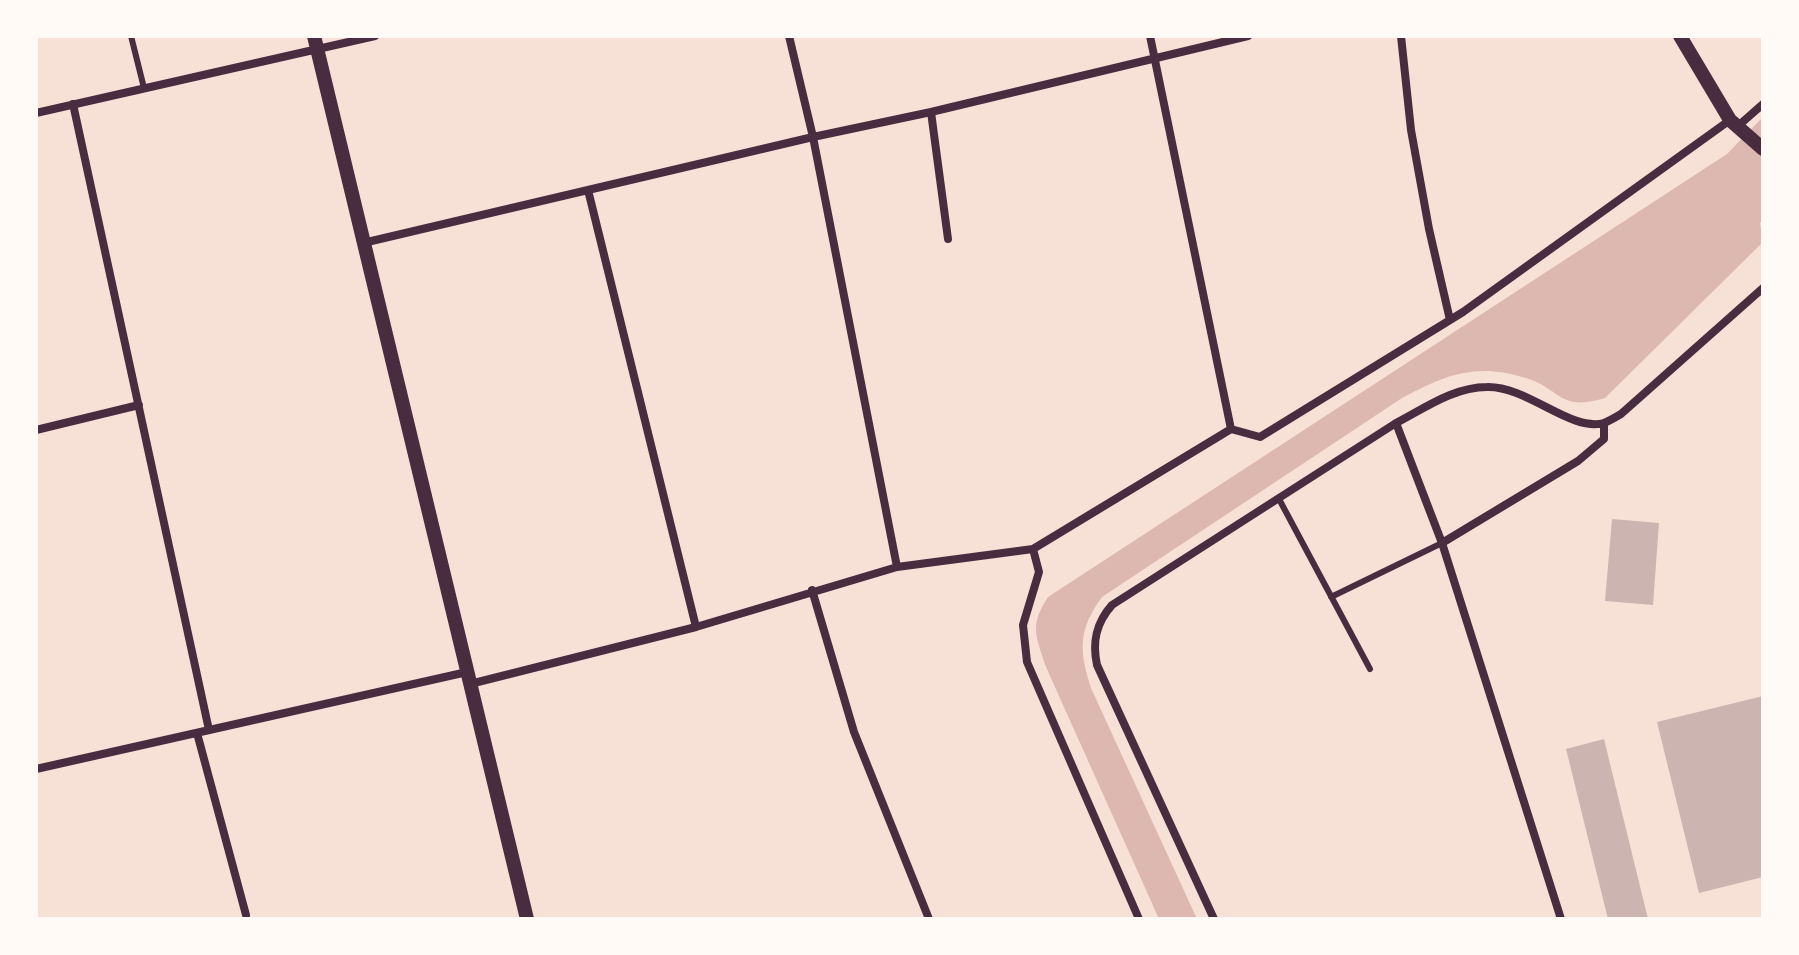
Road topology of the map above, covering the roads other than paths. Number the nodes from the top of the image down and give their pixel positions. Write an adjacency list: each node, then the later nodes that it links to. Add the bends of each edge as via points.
1 (131, 36): 10 (lane)
2 (375, 36): 8 (street)
3 (789, 36): 16 (street)
4 (1150, 36): 9 (street)
5 (1248, 36): 9 (street)
6 (1401, 36): 22 (street, via 1411,130)
7 (1680, 36): 15 (street)
8 (316, 43): 10 (street); 20 (street)
9 (1154, 57): 13 (street); 26 (street)
10 (144, 88): 11 (street)
11 (73, 104): 14 (street); 23 (street)
12 (1763, 104): 15 (street)
13 (931, 112): 16 (street); 19 (street)
14 (36, 113)
15 (1737, 125): 17 (street); 22 (street)
16 (813, 137): 18 (street); 31 (street)
17 (1763, 149)
18 (588, 190): 20 (street); 34 (street)
19 (948, 239)
20 (362, 243): 36 (street)
21 (1763, 288): 25 (street, via 1621,414)
22 (1450, 320): 26 (street, via 1260,437)
23 (139, 405): 27 (street); 37 (street)
24 (1396, 423): 25 (street, via 1444,397 1488,387 1529,396 1571,419); 28 (street); 29 (street)
25 (1604, 423): 29 (street, via 1604,439 1578,461)
26 (1231, 429): 30 (street)
27 (36, 430)
28 (1279, 499): 33 (lane); 44 (street, via 1112,605 1094,638 1097,665)
29 (1442, 543): 33 (lane); 45 (street)
30 (1033, 549): 31 (street); 43 (street, via 1039,572 1023,625 1027,662)
31 (897, 567): 32 (street)
32 (812, 590): 34 (street); 42 (street, via 854,732)
33 (1331, 597): 35 (lane)
34 (696, 627): 36 (street)
35 (1370, 669)
36 (469, 678): 37 (street); 41 (street)
37 (209, 730): 38 (street)
38 (197, 733): 39 (street); 40 (street)
39 (36, 769)
40 (246, 915)
41 (527, 919)
42 (929, 919)
43 (1139, 919)
44 (1214, 919)
45 (1561, 919)

